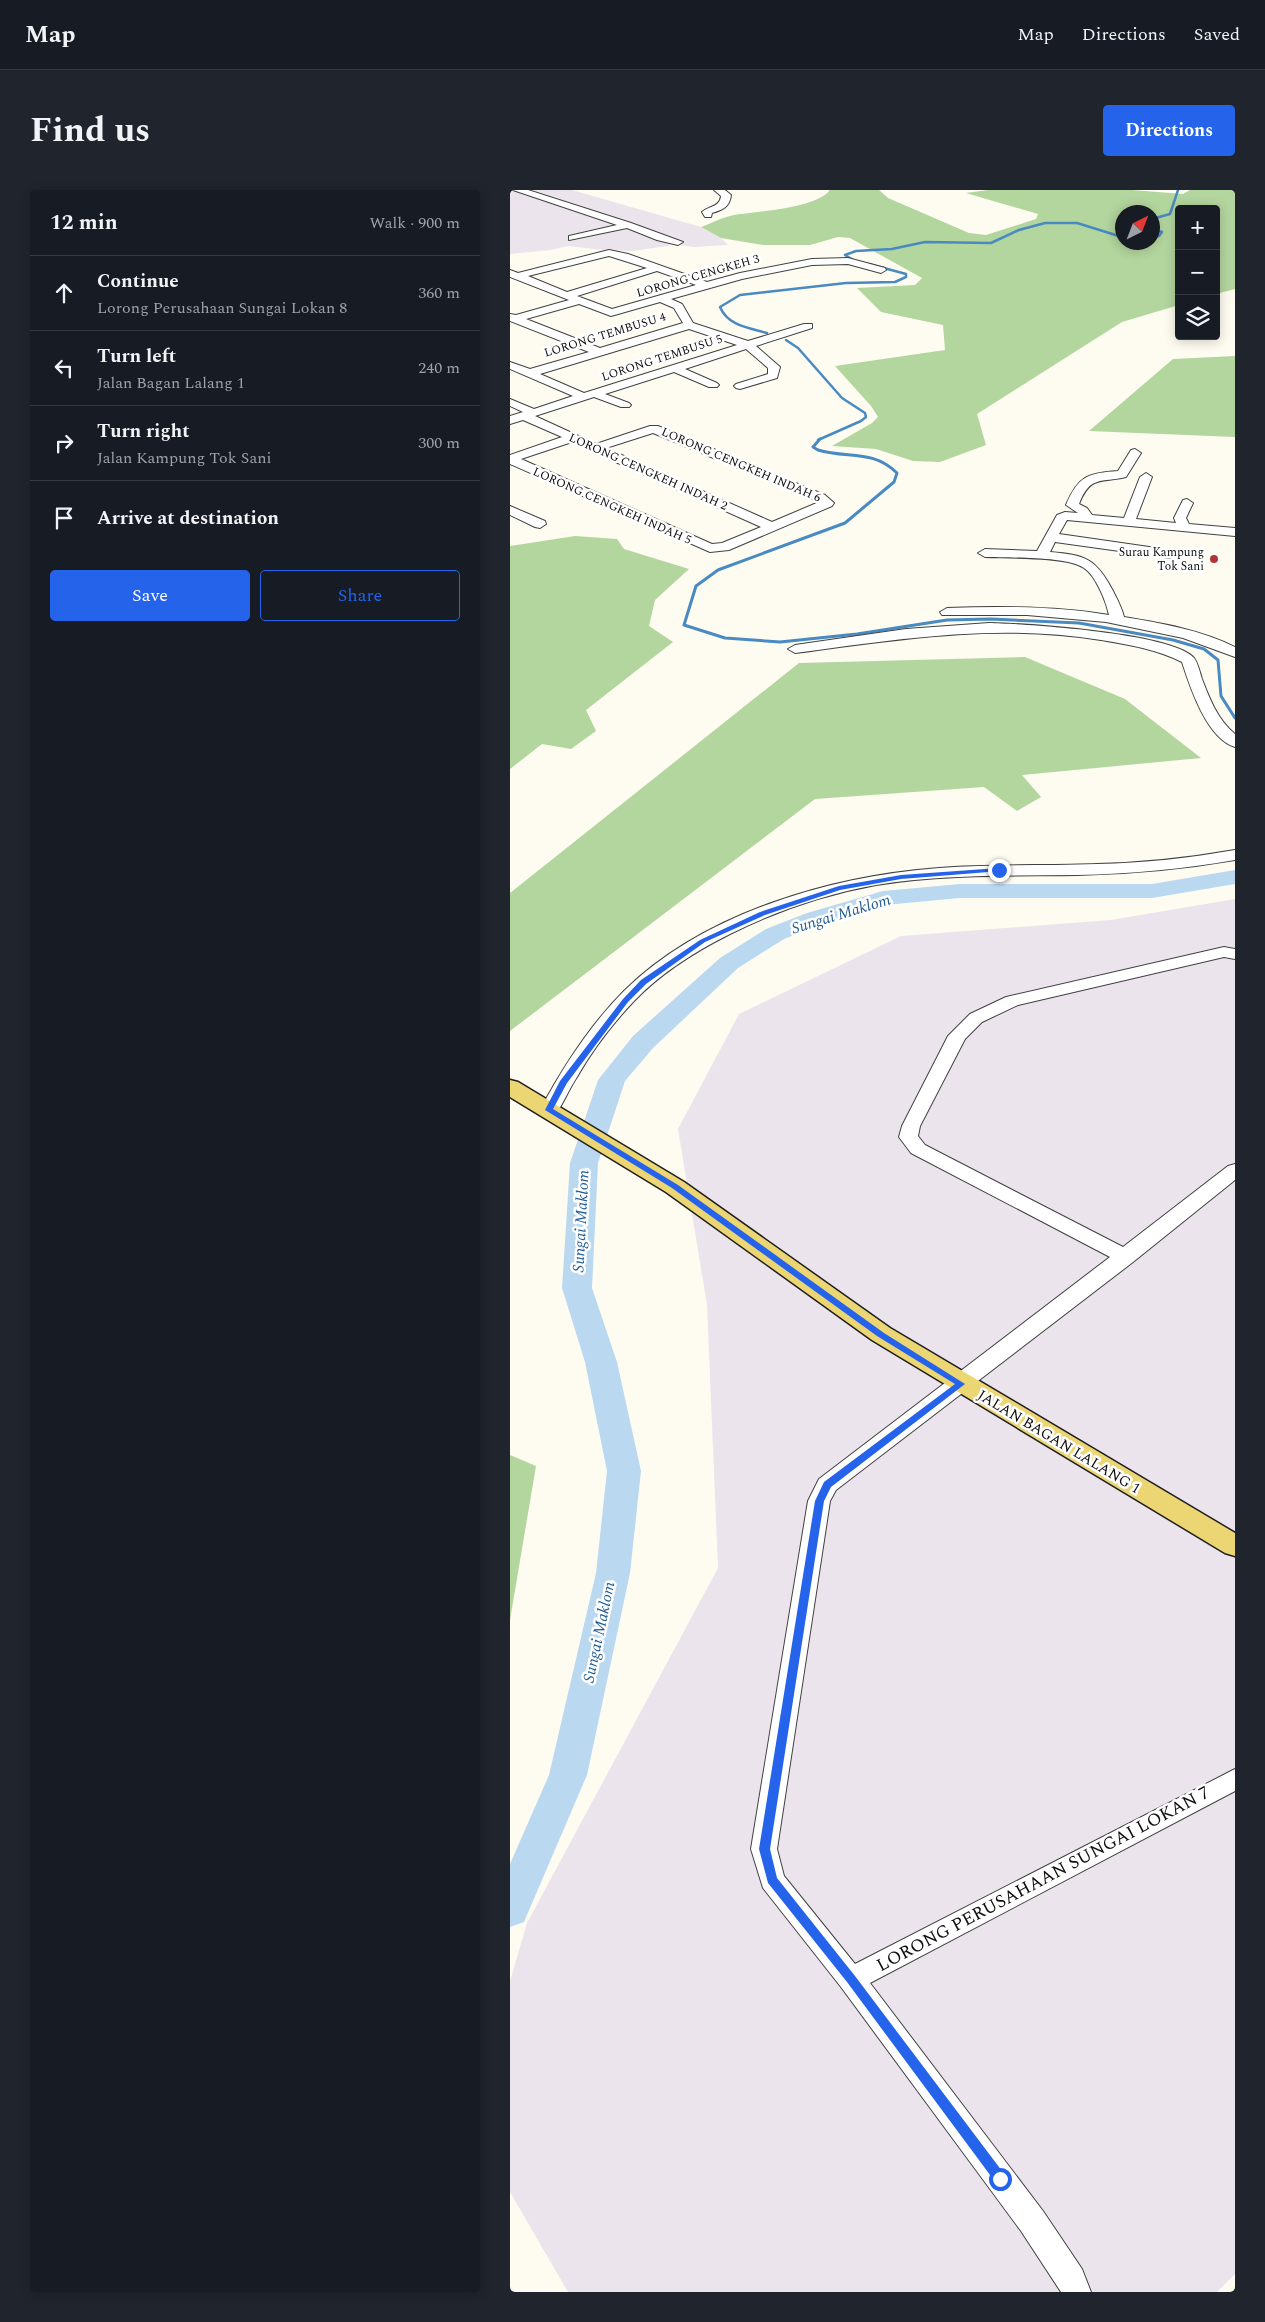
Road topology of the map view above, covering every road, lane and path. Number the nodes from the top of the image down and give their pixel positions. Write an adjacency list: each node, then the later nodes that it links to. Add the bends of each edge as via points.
1 (518, 190): 4 (street)
2 (719, 190): 3 (street, via 726,195 726,200 721,207 707,212)
3 (708, 215)
4 (628, 225): 5 (street); 6 (street)
5 (573, 238)
6 (678, 242)
7 (656, 268): 9 (street, via 615,253); 10 (street); 11 (street)
8 (881, 270): 10 (street, LORONG CENGKEH 3, via 831,260)
9 (514, 275): 11 (street)
10 (705, 285): 12 (street, LORONG CENGKEH 3)
11 (574, 297): 12 (street, LORONG CENGKEH 3, via 611,313); 13 (street)
12 (662, 299): 14 (street, via 678,306)
13 (512, 318): 17 (street)
14 (689, 325): 16 (street); 17 (street, LORONG TEMBUSU 4)
15 (808, 326): 16 (street, LORONG TEMBUSU 5)
16 (748, 345): 19 (street, LORONG TEMBUSU 5); 22 (street, via 774,367 773,376)
17 (600, 352): 20 (street, LORONG TEMBUSU 4)
18 (510, 365): 20 (street)
19 (674, 368): 21 (street); 23 (street, LORONG TEMBUSU 5)
20 (530, 373): 23 (street)
21 (713, 385)
22 (740, 386)
23 (590, 395): 25 (street); 26 (street, LORONG TEMBUSU 5)
24 (510, 402): 26 (street, LORONG CENGKEH INDAH 2)
25 (626, 405)
26 (529, 415): 27 (street, LORONG TEMBUSU 5); 28 (street, LORONG CENGKEH INDAH 2)
27 (510, 420)
28 (572, 438): 29 (street, LORONG CENGKEH INDAH 2); 31 (street)
29 (596, 448): 39 (street, LORONG CENGKEH INDAH 2); 39 (street, LORONG CENGKEH INDAH 6, via 654,429 828,503)
30 (1135, 453): 35 (street, via 1122,474 1086,480 1072,505)
31 (510, 459): 39 (street, LORONG CENGKEH INDAH 5, via 705,547 715,549)
32 (1146, 477): 36 (street)
33 (1187, 503): 38 (street, via 1180,518)
34 (510, 510): 37 (street)
35 (1087, 517): 36 (street); 41 (street, via 1062,518)
36 (1129, 521): 38 (street)
37 (540, 524)
38 (1184, 526): 40 (street)
39 (773, 527)
40 (1235, 532)
41 (1051, 537): 43 (street); 44 (street)
42 (985, 553): 44 (street)
43 (1170, 554)
44 (1041, 556): 46 (street, via 1071,558 1091,566)
45 (947, 612): 46 (street, via 1012,610)
46 (1117, 619): 48 (street, via 1183,634)
47 (795, 649): 49 (street, via 987,628 1080,632 1162,647 1188,660 1198,693 1214,721)
48 (1235, 653)
49 (1235, 742)
50 (1235, 855): 53 (street, via 1132,868 999,870 901,877 839,888 762,913 702,941 644,982 617,1009 563,1082)
51 (1235, 954): 55 (street, via 1224,952 1012,1001 976,1018 956,1036 911,1126 908,1137 918,1149)
52 (510, 1087): 53 (main road, JALAN BAGAN LALANG 1)
53 (552, 1112): 56 (main road, JALAN BAGAN LALANG 1, via 707,1209 880,1334)
54 (1235, 1170): 55 (street)
55 (1126, 1257): 56 (street)
56 (961, 1384): 57 (main road, JALAN BAGAN LALANG 1); 59 (street, via 827,1484 819,1501 764,1849 772,1880)
57 (1235, 1546)
58 (1235, 1779): 59 (street, LORONG PERUSAHAAN SUNGAI LOKAN 7)
59 (851, 1979): 60 (street, via 1032,2221 1071,2279)
60 (1076, 2292)

